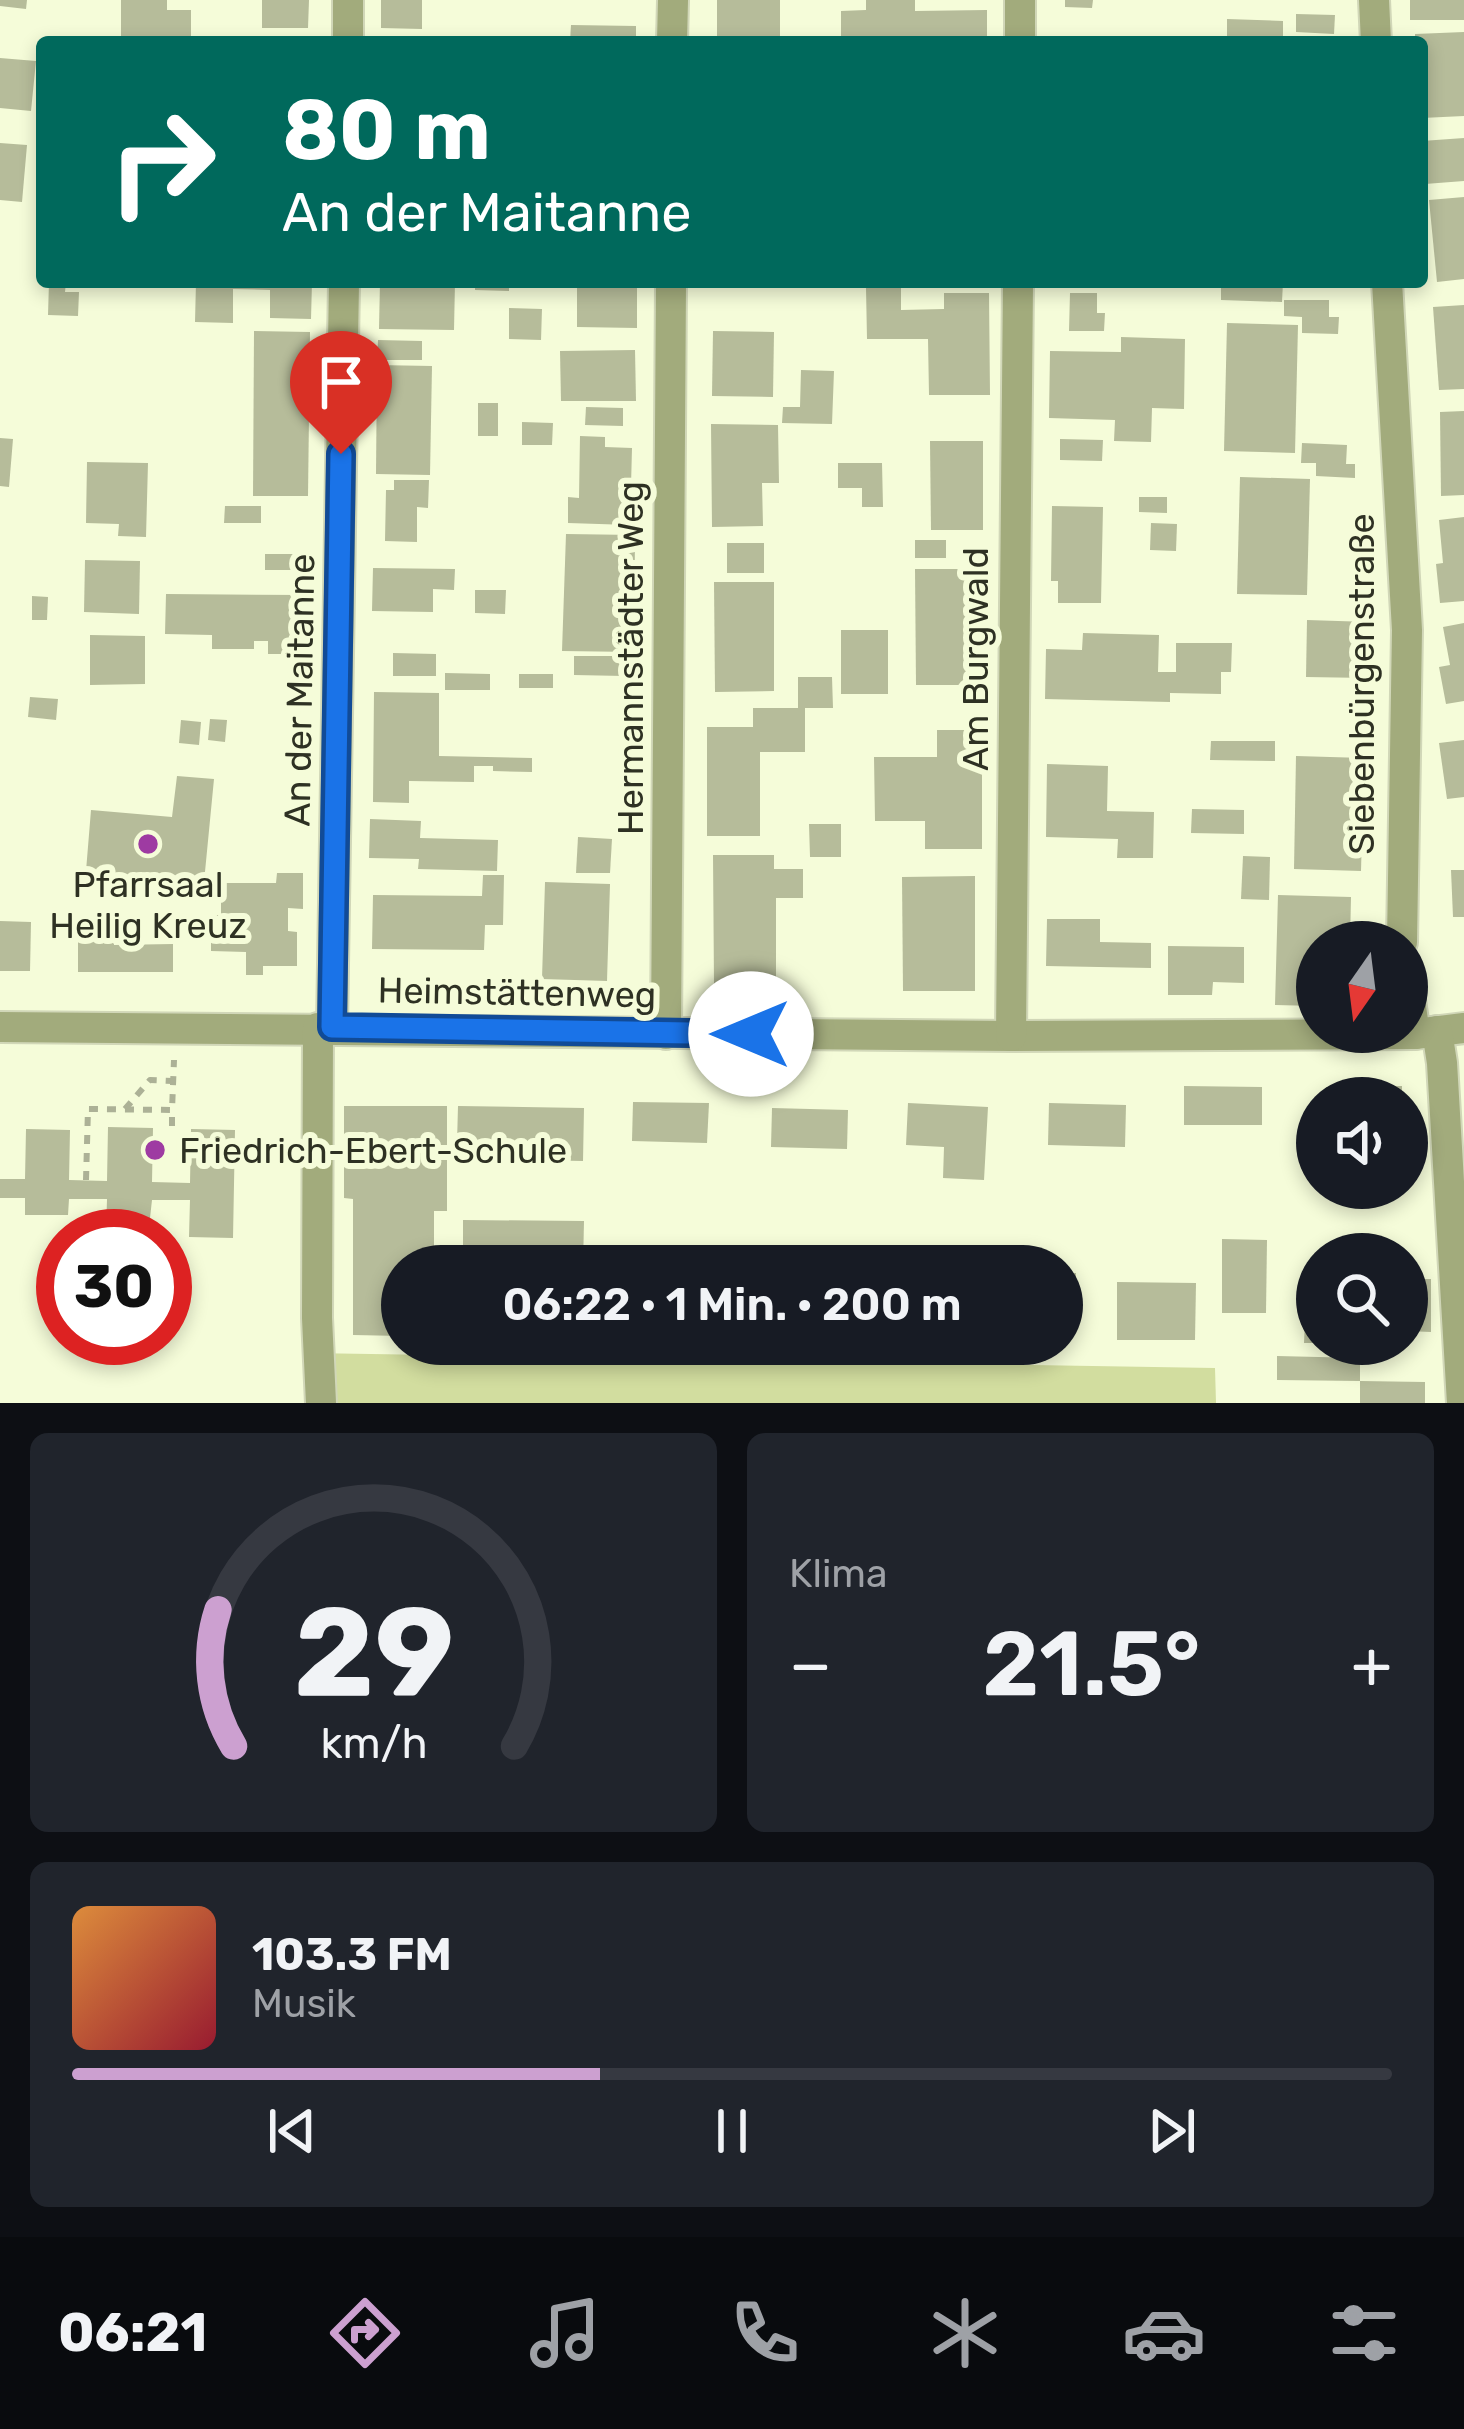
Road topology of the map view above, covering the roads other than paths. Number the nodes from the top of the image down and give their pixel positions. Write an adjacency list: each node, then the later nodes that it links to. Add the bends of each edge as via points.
1 (348, 0): 5 (street)
2 (673, 0): 6 (street)
3 (1020, 0): 7 (street)
4 (1374, 0): 8 (street)
5 (347, 36)
6 (672, 36)
7 (1020, 36)
8 (1376, 36)
9 (344, 288): 15 (street, An der Maitanne)
10 (671, 288): 17 (street, Hermannstädter Weg)
11 (1018, 288): 18 (street, Am Burgwald)
12 (1387, 288): 13 (street, Siebenbürgenstraße, via 1408,630)
13 (1402, 921)
14 (0, 1027): 15 (street, Heimstättenweg)
15 (325, 1027): 17 (street, Heimstättenweg); 19 (street, An der Maitanne)
16 (1439, 1031): 18 (street, Heimstättenweg); 20 (street)
17 (667, 1034): 18 (street, Heimstättenweg)
18 (1011, 1036)
19 (321, 1403)
20 (1462, 1403)

